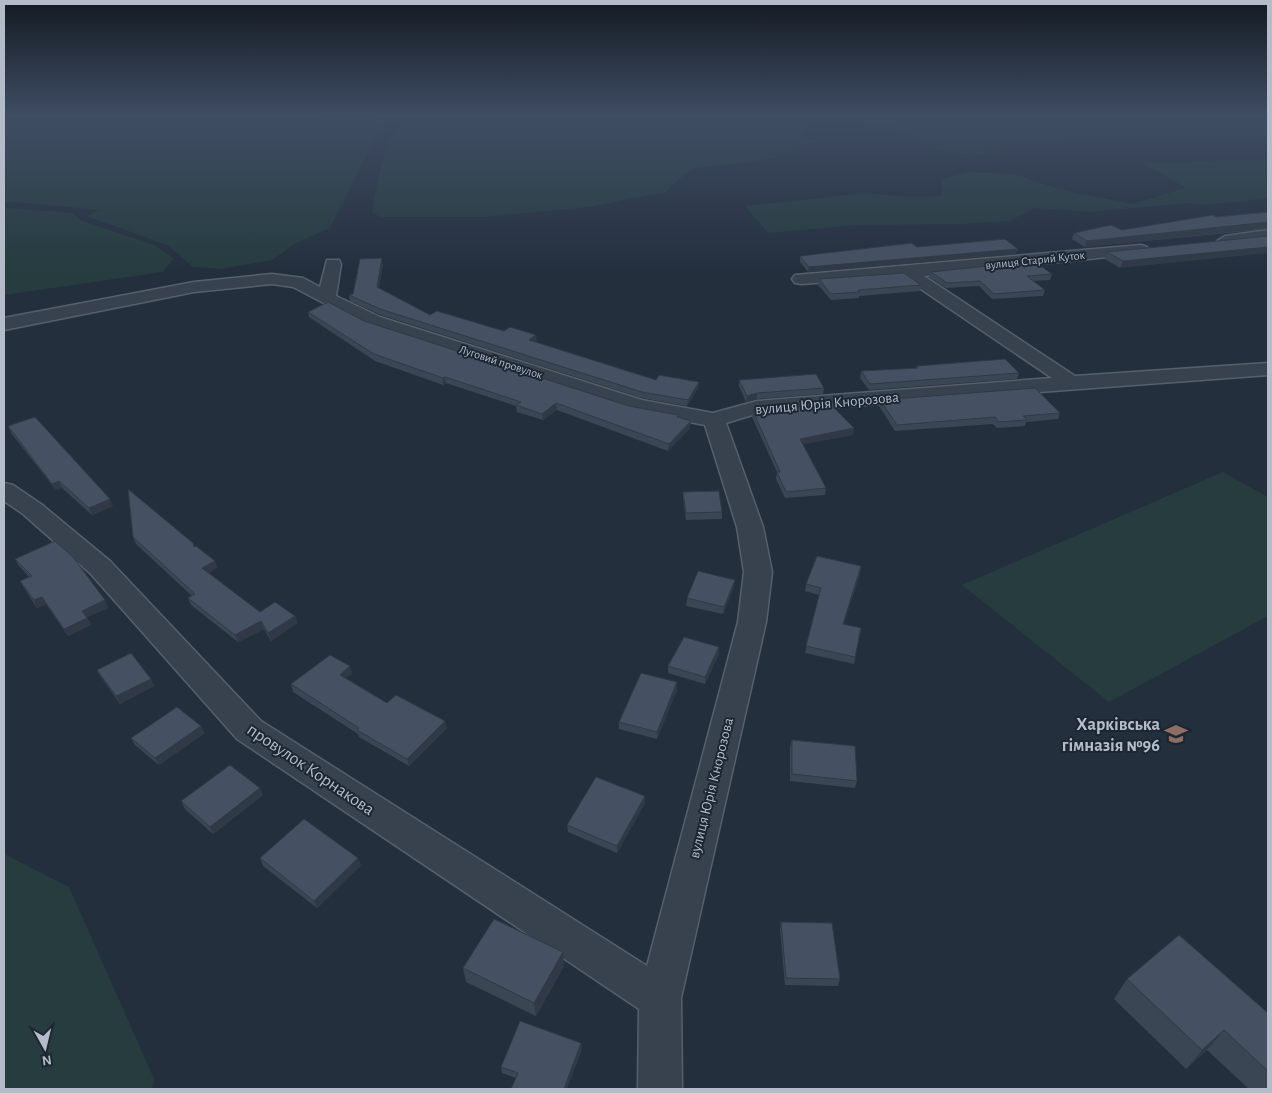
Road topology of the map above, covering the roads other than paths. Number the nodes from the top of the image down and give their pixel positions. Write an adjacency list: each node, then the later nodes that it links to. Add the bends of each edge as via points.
1 (1268, 236): 2 (street)
2 (1208, 243)
3 (1158, 248): 5 (street, вулиця Старий Куток)
4 (333, 264): 7 (street)
5 (907, 272): 6 (street, вулиця Старий Куток); 10 (street)
6 (801, 279)
7 (327, 298): 8 (street, Луговий провулок, via 297,282 272,279 194,287); 11 (street, Луговий провулок, via 373,321 638,406)
8 (4, 324)
9 (1268, 369): 10 (street, вулиця Юрія Кнорозова)
10 (1071, 382): 11 (street, вулиця Юрія Кнорозова, via 757,407)
11 (714, 420): 13 (street, вулиця Юрія Кнорозова, via 750,527 758,572 752,622)
12 (4, 490): 13 (street, провулок Корнакова, via 32,509 100,567 249,730)
13 (660, 998): 14 (street, вулиця Юрія Кнорозова)
14 (660, 1089)

